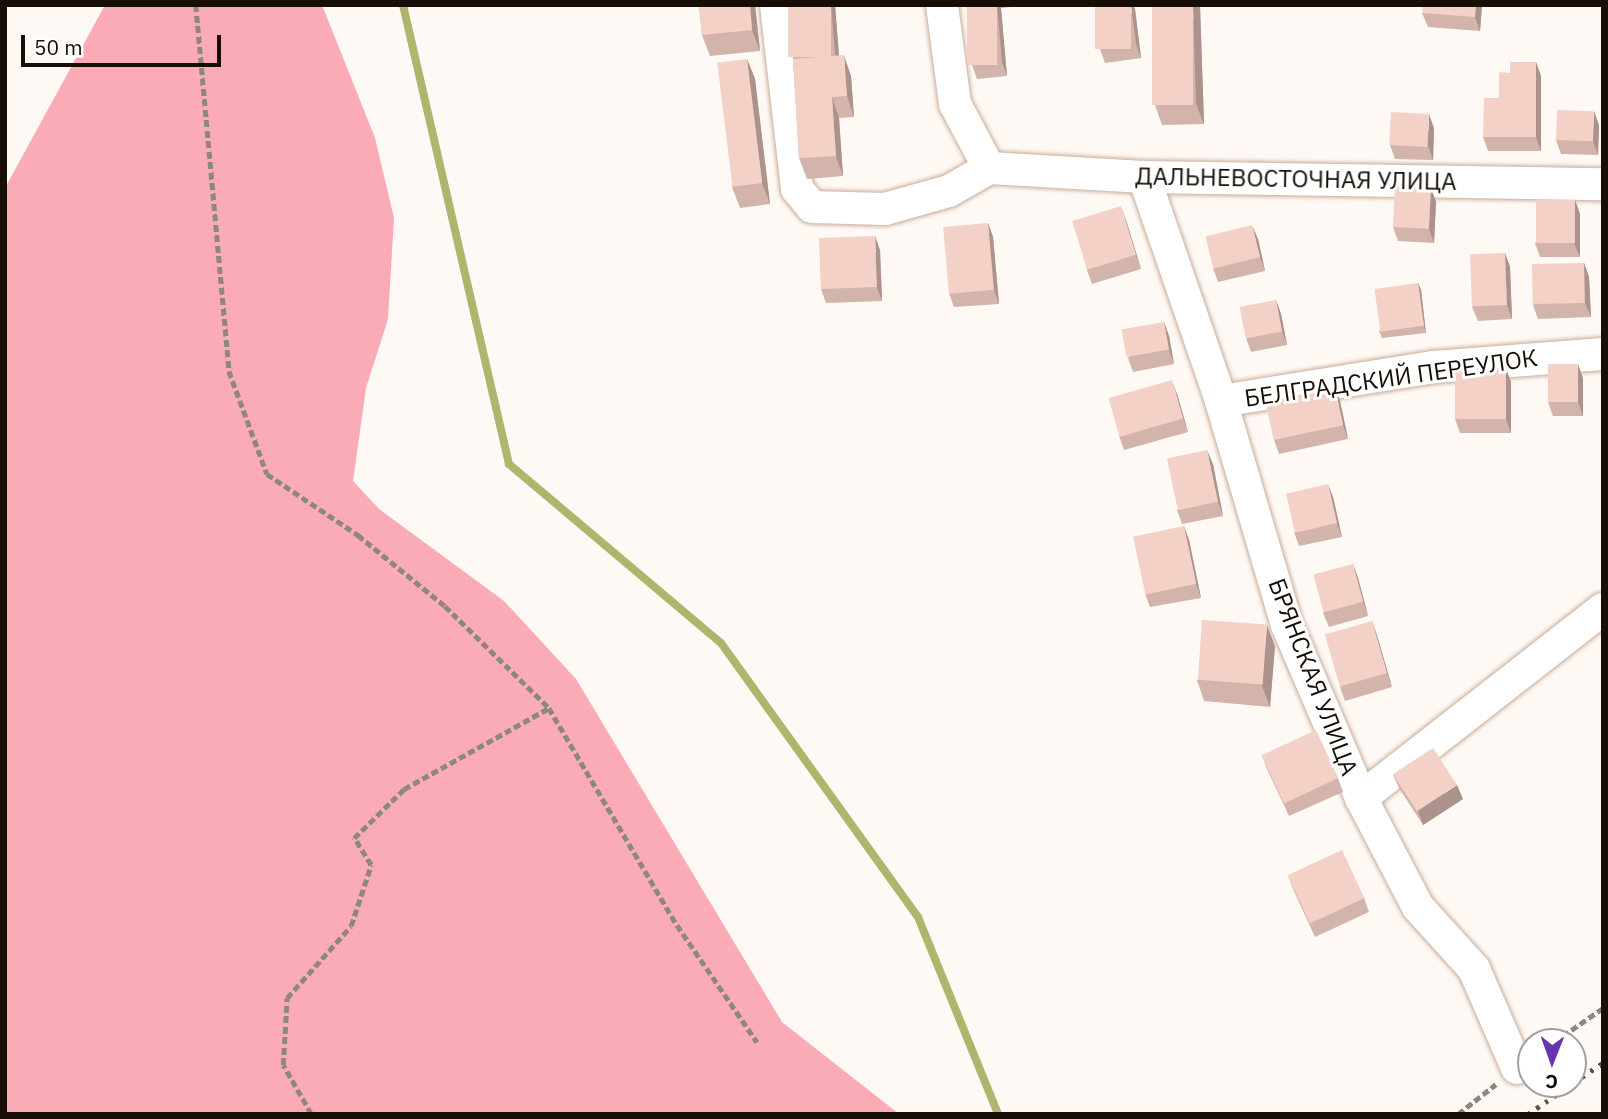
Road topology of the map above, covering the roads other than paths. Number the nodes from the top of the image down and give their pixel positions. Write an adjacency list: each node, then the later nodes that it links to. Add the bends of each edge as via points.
1 (776, 5): 3 (street, via 797,189 812,206 885,209 949,191)
2 (942, 5): 3 (street, via 955,104)
3 (989, 168): 4 (street, ДАЛЬНЕВОСТОЧНАЯ УЛИЦА)
4 (1144, 177): 5 (street, ДАЛЬНЕВОСТОЧНАЯ УЛИЦА); 7 (street, БРЯНСКАЯ УЛИЦА)
5 (1603, 184)
6 (1603, 354): 7 (street, БЕЛГРАДСКИЙ ПЕРЕУЛОК, via 1434,367)
7 (1221, 401): 9 (street, БРЯНСКАЯ УЛИЦА, via 1287,625)
8 (1603, 609): 9 (street)
9 (1361, 798): 10 (street, БРЯНСКАЯ УЛИЦА, via 1418,907 1474,969)
10 (1517, 1068)

